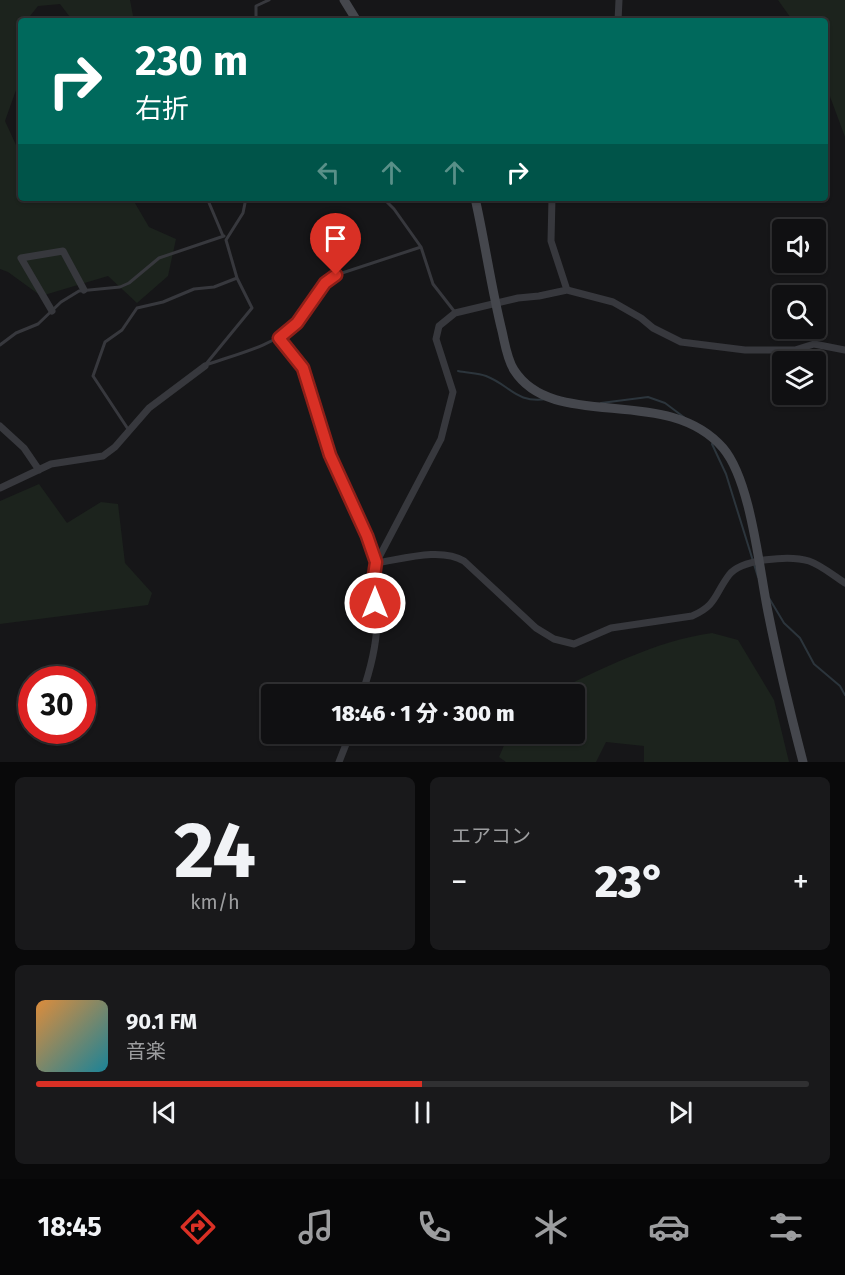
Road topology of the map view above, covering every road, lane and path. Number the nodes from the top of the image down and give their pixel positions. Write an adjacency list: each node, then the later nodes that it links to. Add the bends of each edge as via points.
1 (269, 0): 4 (lane, via 256,6)
2 (344, 0): 5 (street)
3 (619, 0): 6 (street)
4 (256, 18)
5 (355, 18)
6 (618, 18)
7 (208, 201): 12 (lane)
8 (245, 201): 12 (lane, via 243,213)
9 (386, 201): 13 (lane)
10 (476, 201): 17 (street)
11 (552, 201): 16 (street, via 551,241)
12 (225, 238): 14 (lane); 15 (lane, via 159,258 120,287)
13 (421, 247): 19 (lane, via 433,284); 20 (lane, via 336,275 325,283 297,323)
14 (237, 278): 23 (lane, via 252,308); 25 (lane, via 137,308 122,330 105,342 93,376)
15 (84, 290): 18 (lane); 18 (street, via 63,251 21,258)
16 (567, 290): 17 (street); 22 (street, via 614,302 681,342 745,350 795,350 814,344)
17 (495, 303): 19 (street); 28 (street, via 513,369 538,392 555,400 668,414 688,421 719,444 742,482)
18 (52, 311): 21 (lane, via 38,324)
19 (455, 313): 29 (street, via 439,326 436,339 453,392 441,440)
20 (279, 338): 23 (lane); 29 (street, via 303,368 330,455)
21 (0, 345)
22 (845, 350)
23 (205, 366): 25 (street, via 149,408)
24 (0, 426): 26 (street, via 24,448)
25 (129, 430): 26 (street, via 103,456)
26 (39, 470): 27 (street)
27 (0, 488)
28 (758, 561): 29 (street, via 738,567 717,598 692,616 611,628 574,644 554,639 536,628 454,555 440,553); 30 (street, via 795,557 812,562); 34 (street)
29 (376, 562): 31 (street, via 373,583 377,622)
30 (845, 583)
31 (365, 684)
32 (346, 744): 33 (street)
33 (339, 762)
34 (803, 762)

